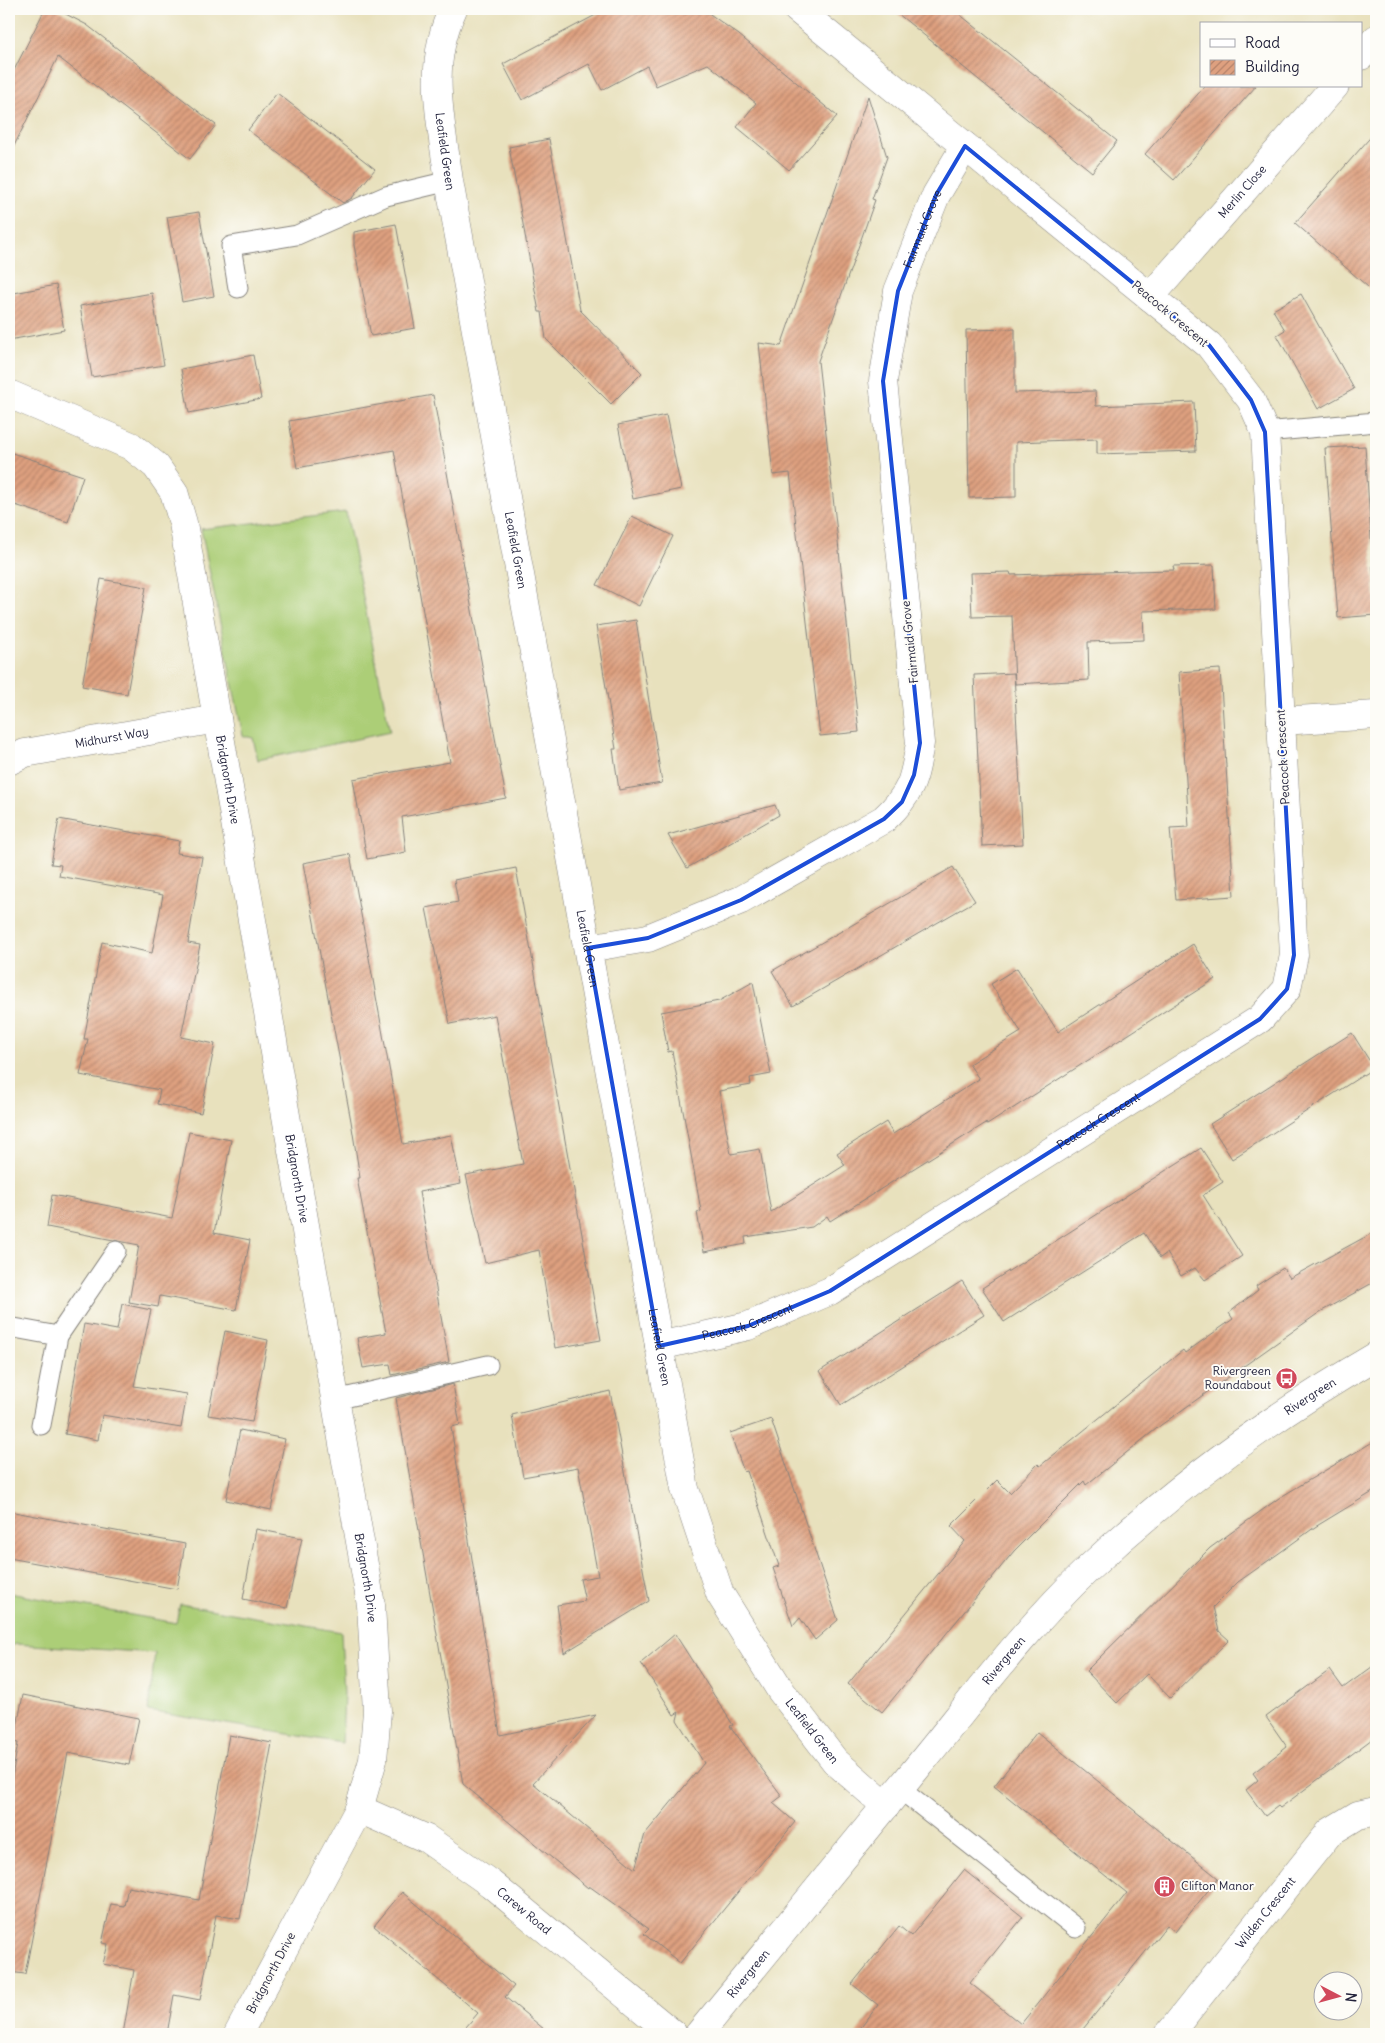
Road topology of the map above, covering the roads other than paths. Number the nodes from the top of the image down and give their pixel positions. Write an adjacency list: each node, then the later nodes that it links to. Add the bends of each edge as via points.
1 (797, 9): 6 (street, Peacock Crescent)
2 (448, 20): 7 (street, Leafield Green, via 436,85)
3 (1376, 39): 4 (street)
4 (1362, 55)
5 (1333, 88): 9 (street, Merlin Close)
6 (965, 146): 9 (street, Peacock Crescent); 17 (street, Fairmaid Grove, via 936,195 898,291 883,381 920,744 914,776 902,802 884,819 741,900 648,938)
7 (449, 180): 8 (lane, via 386,196 297,235 231,246); 17 (street, Leafield Green)
8 (238, 288)
9 (1150, 297): 12 (street, Peacock Crescent, via 1209,345 1250,400)
10 (9, 394): 14 (street, Bridgnorth Drive, via 131,446 156,466 174,492 183,523)
11 (1376, 422): 12 (lane)
12 (1265, 432): 15 (street, Peacock Crescent)
13 (1376, 715): 15 (street)
14 (217, 719): 16 (street, Midhurst Way, via 25,753); 24 (street, Bridgnorth Drive)
15 (1281, 721): 21 (street, Peacock Crescent, via 1294,955 1287,989 1260,1019 830,1291 748,1326)
16 (9, 762)
17 (588, 948): 21 (street, Leafield Green)
18 (116, 1251): 20 (lane)
19 (9, 1327): 20 (lane)
20 (58, 1336): 25 (lane)
21 (660, 1346): 26 (street, Leafield Green, via 685,1489 720,1594 781,1691 835,1761)
22 (1376, 1356): 26 (street, Rivergreen, via 1314,1392 1233,1448 1088,1570 1019,1643)
23 (488, 1365): 24 (lane)
24 (335, 1400): 27 (street, Bridgnorth Drive, via 371,1605 375,1654 377,1711 373,1760)
25 (41, 1424)
26 (893, 1797): 29 (lane); 32 (street, Rivergreen)
27 (359, 1810): 30 (street, Bridgnorth Drive); 31 (street, Carew Road, via 426,1840 491,1884)
28 (1376, 1811): 33 (street, Wilden Crescent, via 1358,1815 1330,1832)
29 (1076, 1928)
30 (238, 2034)
31 (673, 2034)
32 (699, 2034)
33 (1169, 2034)

